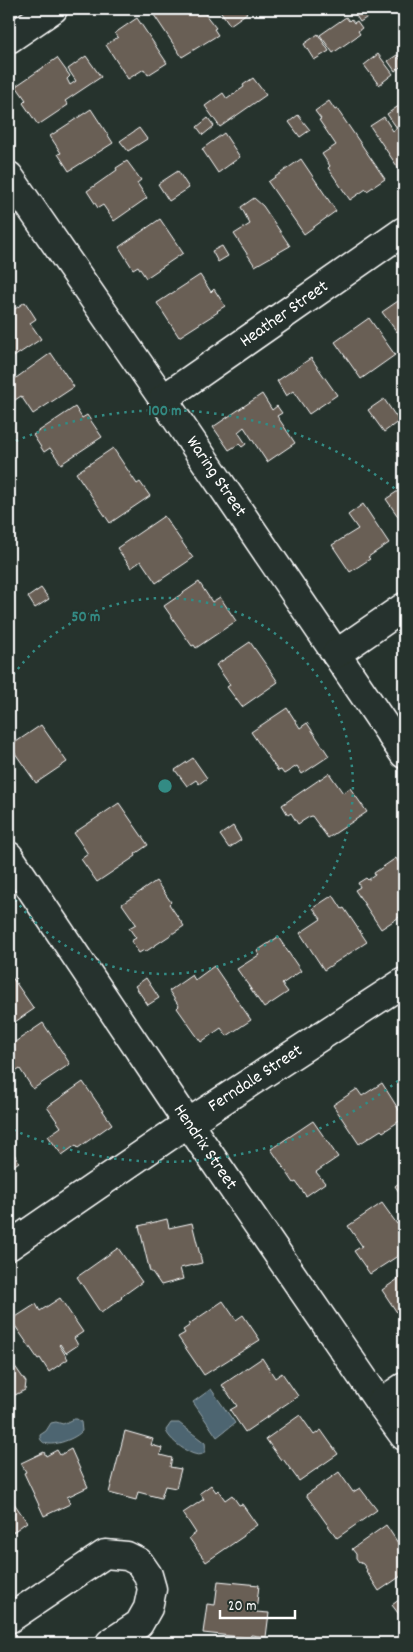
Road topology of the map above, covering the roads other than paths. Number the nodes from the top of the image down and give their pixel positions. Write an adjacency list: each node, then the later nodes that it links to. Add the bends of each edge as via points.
1 (53, 9): 2 (street)
2 (9, 39)
3 (9, 176): 5 (street, Waring Street)
4 (404, 231): 5 (street, Heather Street)
5 (163, 399): 7 (street, Waring Street)
6 (404, 607): 7 (street)
7 (336, 654): 8 (street, Waring Street)
8 (404, 754)
9 (9, 856): 11 (street, Hendrix Street)
10 (404, 982): 11 (street, Ferndale Street)
11 (188, 1123): 12 (street, Ferndale Street); 14 (street, Hendrix Street)
12 (9, 1246)
13 (404, 1387): 14 (street)
14 (380, 1403): 15 (street, Hendrix Street)
15 (404, 1436)
16 (9, 1619): 17 (street, via 106,1554 127,1556 139,1562 152,1589 148,1608 139,1624)
17 (110, 1643)

